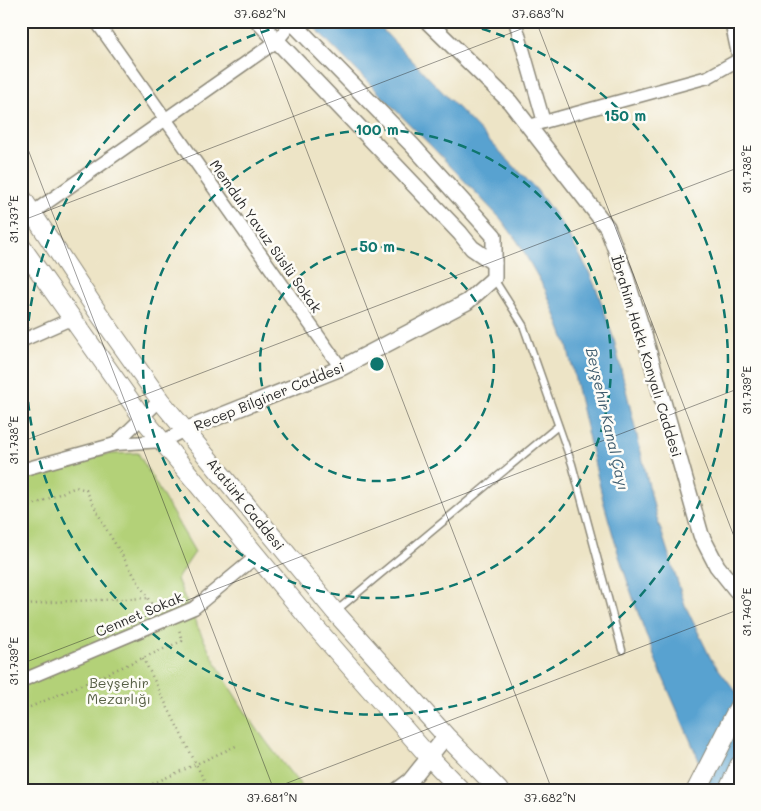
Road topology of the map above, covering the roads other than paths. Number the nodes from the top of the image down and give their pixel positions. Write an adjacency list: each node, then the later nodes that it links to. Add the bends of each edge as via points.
1 (96, 21): 9 (street, Memduh Yavuz Süslü Sokak)
2 (258, 21): 7 (street)
3 (427, 21): 10 (street, İbrahim Hakkı Konyalı Caddesi)
4 (515, 21): 10 (street)
5 (731, 21): 8 (street)
6 (292, 22): 7 (street); 14 (street, via 413,146 494,236)
7 (277, 41): 9 (street); 14 (street, via 472,248)
8 (739, 59): 10 (street, via 708,77)
9 (166, 120): 12 (street); 18 (street, Memduh Yavuz Süslü Sokak)
10 (536, 124): 27 (street, İbrahim Hakkı Konyalı Caddesi, via 607,226 644,335 701,535 717,566)
11 (21, 196): 12 (main road, Atatürk Caddesi)
12 (32, 213): 19 (main road, Atatürk Caddesi)
13 (21, 246): 16 (main road, Atatürk Caddesi)
14 (494, 263): 15 (street)
15 (494, 278): 18 (street, Recep Bilginer Caddesi, via 467,302); 21 (lane, via 523,325)
16 (73, 318): 17 (street); 20 (main road, Atatürk Caddesi)
17 (21, 341)
18 (341, 368): 22 (street, Recep Bilginer Caddesi)
19 (160, 400): 20 (street); 22 (main road, Atatürk Caddesi)
20 (142, 417): 23 (main road, Atatürk Caddesi); 24 (street)
21 (558, 426): 28 (lane); 29 (lane, via 572,464)
22 (185, 430): 23 (street); 28 (main road, Atatürk Caddesi)
23 (163, 441): 24 (street); 26 (main road, Atatürk Caddesi)
24 (115, 444): 25 (street)
25 (21, 470)
26 (256, 556): 30 (street, Cennet Sokak, via 194,608); 33 (main road, Atatürk Caddesi)
27 (740, 595)
28 (335, 612): 32 (main road, Atatürk Caddesi)
29 (622, 650)
30 (21, 681)
31 (740, 706): 38 (highway)
32 (446, 736): 33 (street); 37 (main road, Atatürk Caddesi)
33 (430, 758): 35 (street); 36 (main road, Atatürk Caddesi)
34 (740, 766): 39 (highway)
35 (408, 787)
36 (461, 790)
37 (499, 790)
38 (697, 790)
39 (729, 790)

